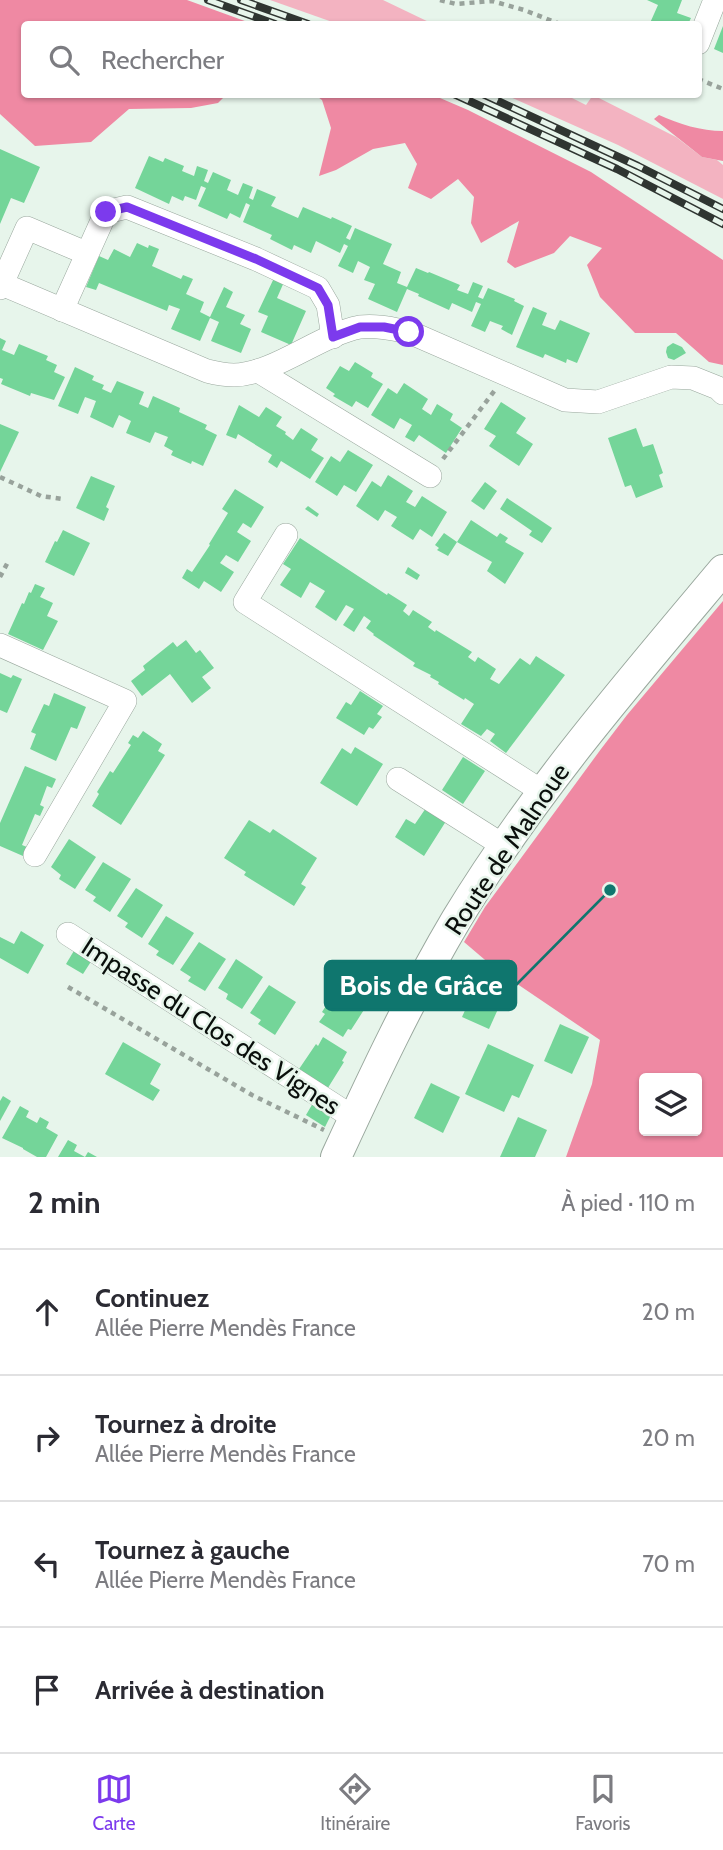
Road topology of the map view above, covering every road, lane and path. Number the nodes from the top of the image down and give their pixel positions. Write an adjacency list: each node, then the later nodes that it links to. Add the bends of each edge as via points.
1 (440, 0): 3 (path, via 456,4 492,1)
2 (715, 0): 4 (street)
3 (552, 21)
4 (702, 33)
5 (702, 81): 6 (path)
6 (723, 89)
7 (86, 253): 8 (street, via 27,228); 9 (street); 10 (street, via 106,212 127,207 318,288 328,305)
8 (1, 286): 9 (street)
9 (62, 310): 11 (street, via 206,371 233,375)
10 (333, 337): 11 (street); 12 (street, via 360,327 409,332)
11 (258, 370): 14 (street)
12 (506, 375): 13 (street, via 565,400 598,401 671,377 693,378); 14 (path)
13 (723, 393)
14 (430, 476)
15 (0, 477): 16 (path, via 41,496)
16 (63, 499)
17 (286, 535): 23 (street, via 245,601)
18 (9, 560): 20 (path)
19 (723, 570): 23 (main road, Route de Malnoue)
20 (0, 578)
21 (0, 645): 25 (street, via 125,701)
22 (398, 779): 24 (street)
23 (542, 792): 24 (main road, Route de Malnoue)
24 (504, 846): 28 (main road, Route de Malnoue, via 417,991)
25 (35, 855)
26 (68, 934): 28 (street, Impasse du Clos des Vignes)
27 (68, 987): 28 (path, via 252,1095)
28 (345, 1138)

